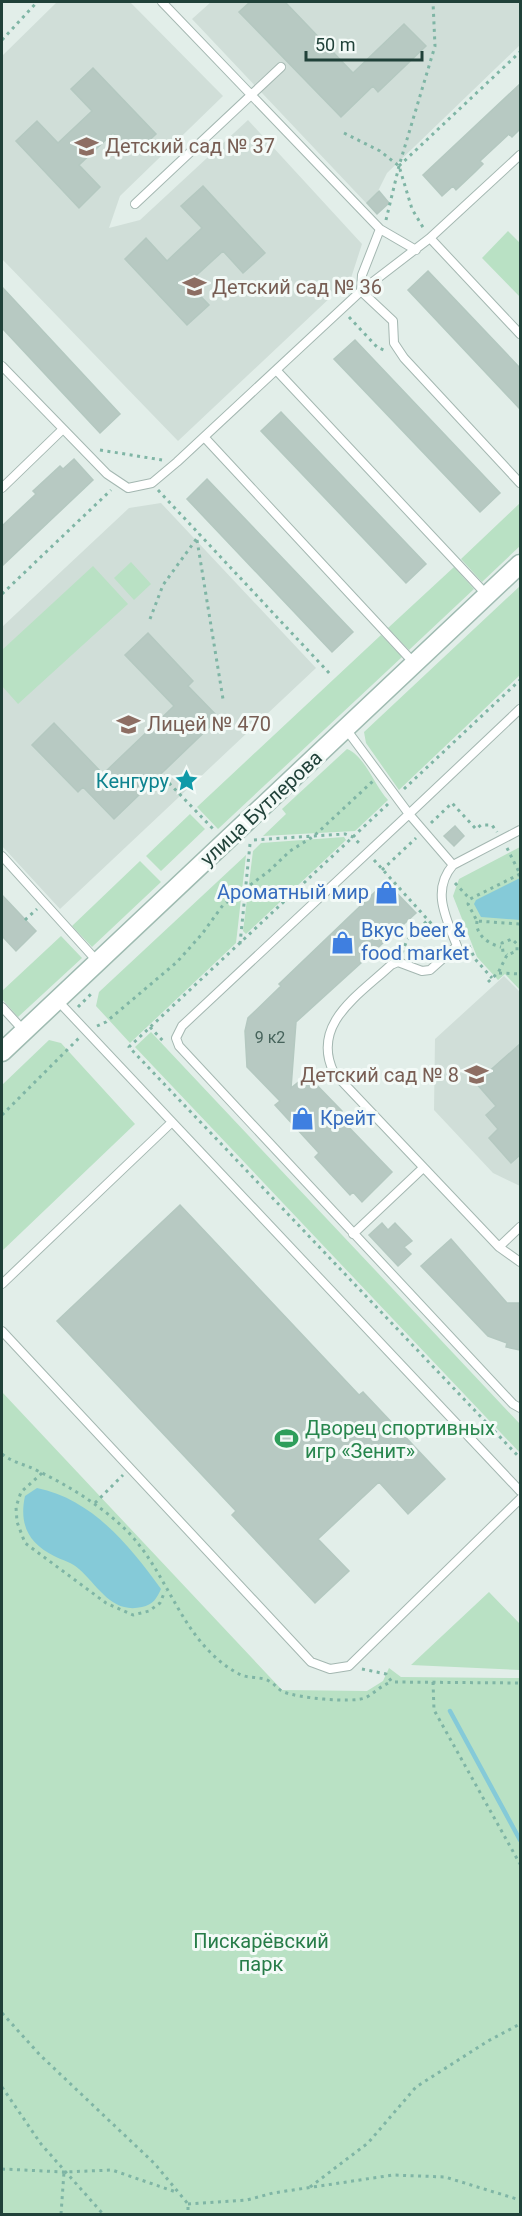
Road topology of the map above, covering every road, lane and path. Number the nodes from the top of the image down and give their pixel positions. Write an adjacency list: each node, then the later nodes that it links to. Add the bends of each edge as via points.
1 (37, 2): 4 (path)
2 (162, 2): 7 (lane)
3 (433, 2): 10 (path, via 435,46)
4 (2, 40)
5 (520, 52): 10 (path)
6 (281, 67): 7 (lane)
7 (251, 94): 11 (lane); 12 (lane)
8 (344, 133): 10 (path, via 380,151)
9 (520, 154): 13 (lane)
10 (399, 166): 12 (path, via 388,218); 13 (path, via 412,209)
11 (135, 204)
12 (380, 229): 14 (lane); 15 (lane, via 362,275)
13 (430, 238): 14 (lane); 17 (lane)
14 (416, 250): 15 (lane)
15 (361, 291): 16 (lane); 18 (lane, via 393,321 394,343)
16 (342, 309): 18 (path, via 377,347); 20 (lane)
17 (520, 334)
18 (404, 358): 27 (lane)
19 (2, 366): 21 (lane)
20 (277, 371): 22 (lane); 33 (lane)
21 (63, 429): 23 (lane); 28 (lane)
22 (205, 438): 24 (lane); 35 (lane)
23 (81, 447): 24 (path); 25 (lane)
24 (177, 462): 26 (lane)
25 (119, 482): 26 (lane, via 128,488); 32 (path)
26 (152, 483): 29 (path)
27 (520, 483)
28 (2, 488)
29 (200, 534): 30 (path); 36 (path)
30 (197, 540): 34 (path, via 163,585); 38 (path)
31 (520, 564): 33 (street, улица Бутлерова)
32 (2, 594)
33 (487, 596): 35 (street, улица Бутлерова)
34 (150, 619)
35 (415, 663): 40 (street, улица Бутлерова)
36 (331, 675)
37 (520, 680): 43 (path)
38 (223, 699)
39 (520, 709): 44 (lane)
40 (345, 729): 41 (lane); 76 (street, улица Бутлерова)
41 (378, 776): 43 (lane); 48 (path)
42 (169, 783): 47 (path)
43 (395, 798): 44 (lane); 49 (path)
44 (409, 814): 45 (lane); 55 (lane)
45 (423, 830): 50 (path, via 452,803 476,829 492,825); 58 (lane); 59 (path)
46 (520, 830): 50 (lane)
47 (215, 832)
48 (314, 836): 49 (path); 51 (path); 65 (path)
49 (353, 837): 55 (path); 72 (path)
50 (502, 839): 54 (path); 58 (lane)
51 (254, 840)
52 (250, 844): 65 (path)
53 (514, 846): 54 (path)
54 (507, 849): 56 (path); 60 (path)
55 (368, 853): 59 (path); 93 (lane, via 182,1026 176,1038 179,1046)
56 (499, 854)
57 (2, 855): 76 (lane)
58 (453, 865): 61 (lane)
59 (382, 870): 67 (path)
60 (520, 874): 66 (path)
61 (444, 875): 63 (path); 73 (lane, via 443,909)
62 (458, 876): 63 (path)
63 (454, 882): 64 (path); 66 (path)
64 (451, 889)
65 (244, 890): 72 (path); 87 (path, via 223,905 177,962 106,1022)
66 (470, 899): 68 (path, via 468,904)
67 (428, 920): 73 (path); 77 (path, via 407,940)
68 (477, 921): 69 (path); 74 (path, via 479,932 490,944)
69 (520, 924)
70 (520, 937): 71 (path)
71 (516, 941): 74 (path, via 508,939); 75 (path, via 516,951)
72 (240, 944): 100 (path, via 129,1047)
73 (456, 946): 77 (lane, via 430,970); 80 (path, via 467,941 475,959)
74 (501, 948): 75 (path)
75 (507, 955): 78 (path)
76 (98, 962): 83 (street, улица Бутлерова)
77 (398, 962): 91 (lane, via 338,1016 325,1043 334,1072)
78 (498, 973): 79 (path); 80 (path)
79 (520, 974)
80 (492, 978): 81 (path)
81 (488, 982)
82 (91, 994): 85 (path)
83 (57, 1000): 85 (lane); 86 (street, улица Бутлерова)
84 (2, 1007): 86 (lane)
85 (70, 1014): 87 (lane)
86 (24, 1031): 88 (street, улица Бутлерова)
87 (86, 1032): 89 (path); 90 (lane)
88 (2, 1052)
89 (2, 1115)
90 (171, 1124): 96 (lane); 103 (lane)
91 (423, 1168): 93 (lane); 94 (lane)
92 (520, 1227): 94 (lane)
93 (353, 1234): 98 (lane)
94 (499, 1247): 95 (lane)
95 (520, 1262)
96 (2, 1284)
97 (2, 1331): 101 (lane)
98 (520, 1408)
99 (2, 1454): 102 (path)
100 (520, 1458)
101 (131, 1468): 105 (path); 107 (lane, via 311,1662 330,1670)
102 (42, 1473): 105 (path); 106 (path, via 21,1492 16,1507 16,1522 25,1543 106,1603 127,1613 149,1611 160,1603)
103 (520, 1491)
104 (520, 1499): 107 (lane)
105 (95, 1503): 106 (path, via 138,1543)
106 (166, 1590): 108 (path, via 212,1655 239,1674 269,1681 285,1693 312,1699 365,1698 380,1685)
107 (349, 1666): 108 (path, via 386,1674)
108 (392, 1682): 109 (path)
109 (433, 1682): 110 (path); 111 (path, via 434,1710)
110 (520, 1683)
111 (520, 1864)
112 (2, 2013): 118 (path, via 40,2055 155,2164)
113 (520, 2024): 117 (path, via 416,2087 368,2143)
114 (2, 2087): 116 (path)
115 (2, 2169): 116 (path)
116 (64, 2172): 118 (path, via 112,2170); 121 (path); 122 (path)
117 (308, 2188): 119 (path, via 393,2175 445,2177); 120 (path, via 247,2200)
118 (176, 2192): 120 (path)
119 (520, 2200)
120 (188, 2204): 123 (path)
121 (61, 2214)
122 (103, 2214)
123 (188, 2214)

